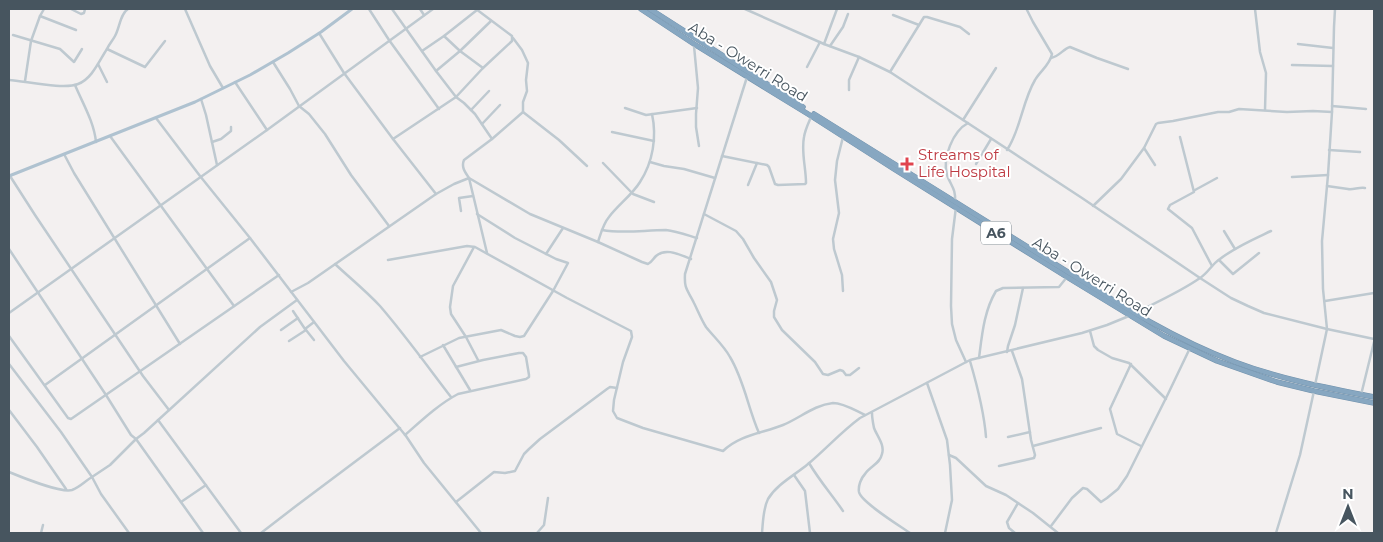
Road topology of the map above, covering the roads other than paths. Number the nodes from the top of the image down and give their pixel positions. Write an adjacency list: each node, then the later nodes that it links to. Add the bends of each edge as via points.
1 (44, 9): 22 (street)
2 (71, 9): 3 (street, via 81,14)
3 (85, 9)
4 (126, 9): 42 (street)
5 (185, 9): 64 (street)
6 (352, 9): 27 (main road)
7 (369, 9): 32 (street)
8 (392, 9): 25 (street)
9 (420, 9): 20 (street)
10 (433, 9): 20 (street)
11 (476, 9): 23 (street); 30 (street)
12 (642, 9): 36 (highway, Aba - Owerri Road / A6)
13 (650, 9): 126 (highway, Aba - Owerri Road / A6)
14 (745, 9): 35 (street)
15 (837, 9): 37 (street)
16 (1255, 9): 77 (street, via 1266,73)
17 (1336, 9): 41 (street)
18 (1027, 10): 46 (street, via 1052,54)
19 (848, 14): 39 (street)
20 (424, 15): 25 (street)
21 (893, 15): 24 (street)
22 (40, 16): 26 (street); 33 (street)
23 (491, 21): 31 (street); 43 (street)
24 (919, 25): 28 (street, via 927,17 960,27); 56 (street)
25 (406, 28): 32 (street); 44 (street)
26 (76, 30)
27 (319, 33): 47 (main road); 57 (street)
28 (969, 34)
29 (13, 35): 33 (street)
30 (444, 36): 43 (street); 44 (street)
31 (513, 38): 52 (street); 78 (street, via 528,64)
32 (389, 40): 57 (street); 74 (street)
33 (31, 41): 40 (street, via 60,49 74,62); 60 (street)
34 (165, 41): 42 (street, via 145,67)
35 (820, 42): 37 (street); 51 (street)
36 (694, 44): 58 (highway, Aba - Owerri Road / A6); 73 (street)
37 (824, 44): 39 (street)
38 (1298, 44): 41 (street)
39 (830, 46): 45 (street)
40 (82, 48)
41 (1333, 48): 50 (street)
42 (107, 49): 48 (street)
43 (460, 50): 52 (street); 55 (street)
44 (422, 51): 55 (street)
45 (860, 57): 56 (street); 65 (street, via 849,80)
46 (1051, 58): 54 (street, via 1070,47); 100 (street, via 1034,80)
47 (272, 62): 62 (main road); 70 (street)
48 (98, 64): 61 (street); 63 (street, via 89,76)
49 (1292, 65): 50 (street)
50 (1333, 66): 71 (street)
51 (807, 67)
52 (483, 68): 67 (street)
53 (996, 68): 83 (street)
54 (1128, 69)
55 (436, 71): 67 (street)
56 (890, 72): 83 (street)
57 (344, 73): 70 (street); 93 (street)
58 (747, 76): 81 (highway, Aba - Owerri Road / A6); 104 (street)
59 (9, 80): 60 (street)
60 (25, 81): 63 (street)
61 (107, 82)
62 (235, 82): 64 (main road); 87 (street)
63 (75, 85): 96 (street, via 95,132)
64 (223, 88): 68 (main road)
65 (849, 90)
66 (489, 91): 76 (street)
67 (456, 97): 74 (street); 76 (street)
68 (202, 98): 82 (main road); 97 (street)
69 (500, 105): 85 (street)
70 (299, 106): 87 (street); 134 (street, via 325,134)
71 (1332, 106): 75 (street); 79 (street)
72 (625, 108): 80 (street)
73 (697, 108): 80 (street); 98 (street)
74 (440, 109): 93 (street)
75 (1366, 109)
76 (471, 110): 85 (street)
77 (1265, 110): 79 (street); 99 (street, via 1240,109 1158,122)
78 (523, 112): 94 (street); 111 (street)
79 (1332, 112): 101 (street)
80 (652, 114): 95 (street)
81 (811, 116): 90 (highway, Aba - Owerri Road / A6); 107 (street, via 803,138 805,184 775,184 769,167)
82 (156, 118): 89 (main road); 114 (street)
83 (963, 120): 84 (street)
84 (968, 123): 91 (street); 126 (street, via 959,130 947,159 946,171 956,194)
85 (482, 124): 94 (street)
86 (231, 127): 97 (street, via 224,137)
87 (267, 130): 108 (street)
88 (612, 132): 95 (street)
89 (110, 136): 96 (main road); 128 (street)
90 (843, 137): 130 (highway, Aba - Owerri Road / A6); 163 (street, via 835,180 839,213 833,239)
91 (990, 138): 100 (street); 109 (street)
92 (1180, 138): 122 (street)
93 (393, 139): 124 (street)
94 (492, 139): 116 (street, via 463,162)
95 (654, 141): 105 (street)
96 (96, 142): 103 (main road)
97 (212, 142): 108 (street)
98 (699, 146)
99 (1144, 148): 110 (street); 129 (street, via 1118,183)
100 (1007, 150): 129 (street)
101 (1329, 150): 102 (street); 112 (street)
102 (1360, 152)
103 (64, 154): 113 (main road); 139 (street)
104 (722, 156): 107 (street); 117 (street)
105 (650, 162): 117 (street); 123 (street)
106 (603, 163): 123 (street)
107 (757, 163): 119 (street)
108 (217, 164): 114 (street)
109 (976, 164)
110 (1156, 165)
111 (588, 166)
112 (1328, 175): 115 (street); 120 (street)
113 (10, 176): 156 (street)
114 (200, 176): 128 (street); 140 (street)
115 (1292, 177)
116 (468, 178): 124 (street); 125 (street); 135 (street, via 530,214)
117 (715, 178): 133 (street)
118 (1218, 178): 122 (street)
119 (748, 185)
120 (1327, 186): 121 (street); 168 (street, via 1322,241)
121 (1365, 188)
122 (1195, 190): 155 (street, via 1168,209 1192,228)
123 (632, 193): 127 (street); 136 (street, via 608,218)
124 (436, 194): 134 (street)
125 (473, 196): 131 (street, via 459,198); 132 (street)
126 (955, 201): 172 (highway, Aba - Owerri Road / A6)
127 (654, 202)
128 (161, 205): 139 (street); 157 (street)
129 (1093, 206): 160 (street)
130 (956, 207): 159 (highway, Aba - Owerri Road / A6); 196 (street, via 952,239 952,324 956,340)
131 (461, 211)
132 (478, 214): 146 (street); 147 (street)
133 (704, 214): 141 (street); 200 (street, via 740,234 772,282 777,300 774,317 823,374 840,370 850,375)
134 (389, 226): 154 (street)
135 (563, 228): 142 (street); 147 (street)
136 (602, 230): 141 (street, via 667,230); 142 (street)
137 (1224, 231): 145 (street)
138 (1272, 231): 145 (street)
139 (114, 238): 156 (street); 169 (street)
140 (250, 238): 157 (street); 158 (street)
141 (697, 238): 150 (street)
142 (598, 242): 150 (street, via 648,264 663,252)
143 (474, 247): 146 (street); 151 (street); 183 (street, via 453,286 450,307)
144 (9, 249): 149 (street)
145 (1236, 249): 152 (street)
146 (487, 254): 162 (street)
147 (546, 254): 162 (street, via 568,263)
148 (1258, 254): 152 (street, via 1234,274)
149 (14, 258): 153 (street); 165 (street)
150 (691, 258): 221 (street, via 685,274 686,290 706,327 730,357)
151 (388, 260)
152 (1219, 260): 155 (street)
153 (9, 261)
154 (335, 264): 164 (street); 192 (street, via 381,308)
155 (1212, 266): 160 (street)
156 (71, 269): 165 (street); 181 (street)
157 (208, 269): 169 (street); 170 (street)
158 (278, 276): 164 (street); 170 (street)
159 (1067, 277): 161 (street, via 1059,287); 174 (highway, Aba - Owerri Road / A6)
160 (1200, 278): 172 (street); 178 (street, via 1248,306)
161 (1022, 288): 191 (street); 193 (street, via 996,291 982,328)
162 (554, 290): 183 (street, via 524,336 520,338 501,330); 204 (street, via 631,331)
163 (843, 291)
164 (291, 292): 167 (street)
165 (38, 293): 173 (street); 194 (street)
166 (1374, 293): 168 (street)
167 (297, 300): 176 (street); 214 (street, via 260,327)
168 (1325, 301): 178 (street)
169 (157, 306): 181 (street); 187 (street)
170 (234, 306): 187 (street)
171 (293, 311): 175 (street)
172 (1135, 313): 205 (highway, Aba - Owerri Road / A6, via 1234,362)
173 (9, 314)
174 (1129, 316): 180 (street); 189 (highway, Aba - Owerri Road / A6)
175 (298, 318): 177 (street); 179 (street)
176 (314, 322): 177 (street); 218 (street)
177 (306, 329): 184 (street); 185 (street)
178 (1327, 329): 186 (street); 205 (street)
179 (282, 330)
180 (1090, 331): 190 (street); 198 (street, via 1094,346 1104,355)
181 (115, 334): 194 (street); 201 (street)
182 (9, 336): 203 (street)
183 (466, 337): 188 (street); 195 (street)
184 (314, 340)
185 (289, 341)
186 (1374, 341): 208 (street)
187 (180, 344): 201 (street)
188 (443, 345): 192 (street); 199 (street)
189 (1190, 348): 205 (highway, Aba - Owerri Road / A6, via 1277,382); 211 (street)
190 (1012, 351): 191 (street); 220 (street, via 1022,379)
191 (1007, 352): 193 (street)
192 (420, 357): 209 (street)
193 (979, 358): 196 (street)
194 (82, 359): 203 (street); 207 (street)
195 (479, 361): 199 (street); 206 (street, via 523,353 530,375 526,379)
196 (968, 361): 202 (street); 223 (street, via 975,378)
197 (9, 364): 233 (street)
198 (1131, 364): 211 (street); 227 (street, via 1110,409 1117,434)
199 (456, 367): 206 (street)
200 (859, 368)
201 (140, 371): 207 (street); 214 (street)
202 (927, 383): 215 (street); 228 (street)
203 (45, 385): 207 (street, via 71,419)
204 (617, 388): 221 (street, via 613,411 617,418 643,428 723,450); 238 (street, via 610,387 540,439 524,454 514,471 494,472)
205 (1314, 389): 208 (highway, Aba - Owerri Road / A6); 212 (highway, Aba - Owerri Road / A6); 256 (street, via 1300,455)
206 (470, 390): 209 (street)
207 (106, 395): 225 (street)
208 (1361, 395): 210 (highway, Aba - Owerri Road / A6)
209 (451, 397): 222 (street)
210 (1374, 397)
211 (1166, 398): 227 (street)
212 (1374, 403)
213 (9, 410): 235 (street)
214 (169, 410): 217 (street)
215 (872, 412): 216 (street); 252 (street, via 874,428 883,449 877,463 865,473 859,492 869,504)
216 (865, 416): 221 (street, via 840,404 828,404); 229 (street, via 846,428)
217 (158, 420): 225 (street); 234 (street)
218 (400, 428): 222 (street); 247 (street)
219 (1101, 428): 226 (street)
220 (1030, 432): 224 (street); 226 (street)
221 (759, 433)
222 (405, 434): 238 (street)
223 (986, 437)
224 (1008, 437)
225 (136, 439): 233 (street, via 110,465); 237 (street)
226 (1033, 446): 230 (street, via 1034,458)
227 (1142, 446): 242 (street, via 1118,489 1101,502 1083,488)
228 (949, 455): 239 (street, via 986,486); 253 (street, via 952,500)
229 (808, 463): 232 (street); 240 (street)
230 (999, 466)
231 (9, 472): 235 (street, via 38,484)
232 (794, 475): 250 (street, via 776,488 769,498); 251 (street, via 805,491)
233 (92, 477): 235 (street, via 80,486); 244 (street)
234 (206, 486): 237 (street); 246 (street)
235 (66, 490)
236 (548, 498): 249 (street, via 544,525)
237 (181, 502): 245 (street)
238 (456, 502): 248 (street)
239 (1018, 503): 242 (street); 254 (street, via 1007,522)
240 (843, 511)
241 (43, 524): 243 (street)
242 (1051, 526): 255 (street)
243 (41, 533)
244 (129, 533)
245 (203, 533)
246 (241, 533)
247 (262, 533)
248 (481, 533)
249 (537, 533)
250 (762, 533)
251 (810, 533)
252 (910, 533)
253 (945, 533)
254 (1016, 533)
255 (1058, 533)
256 (1276, 533)

